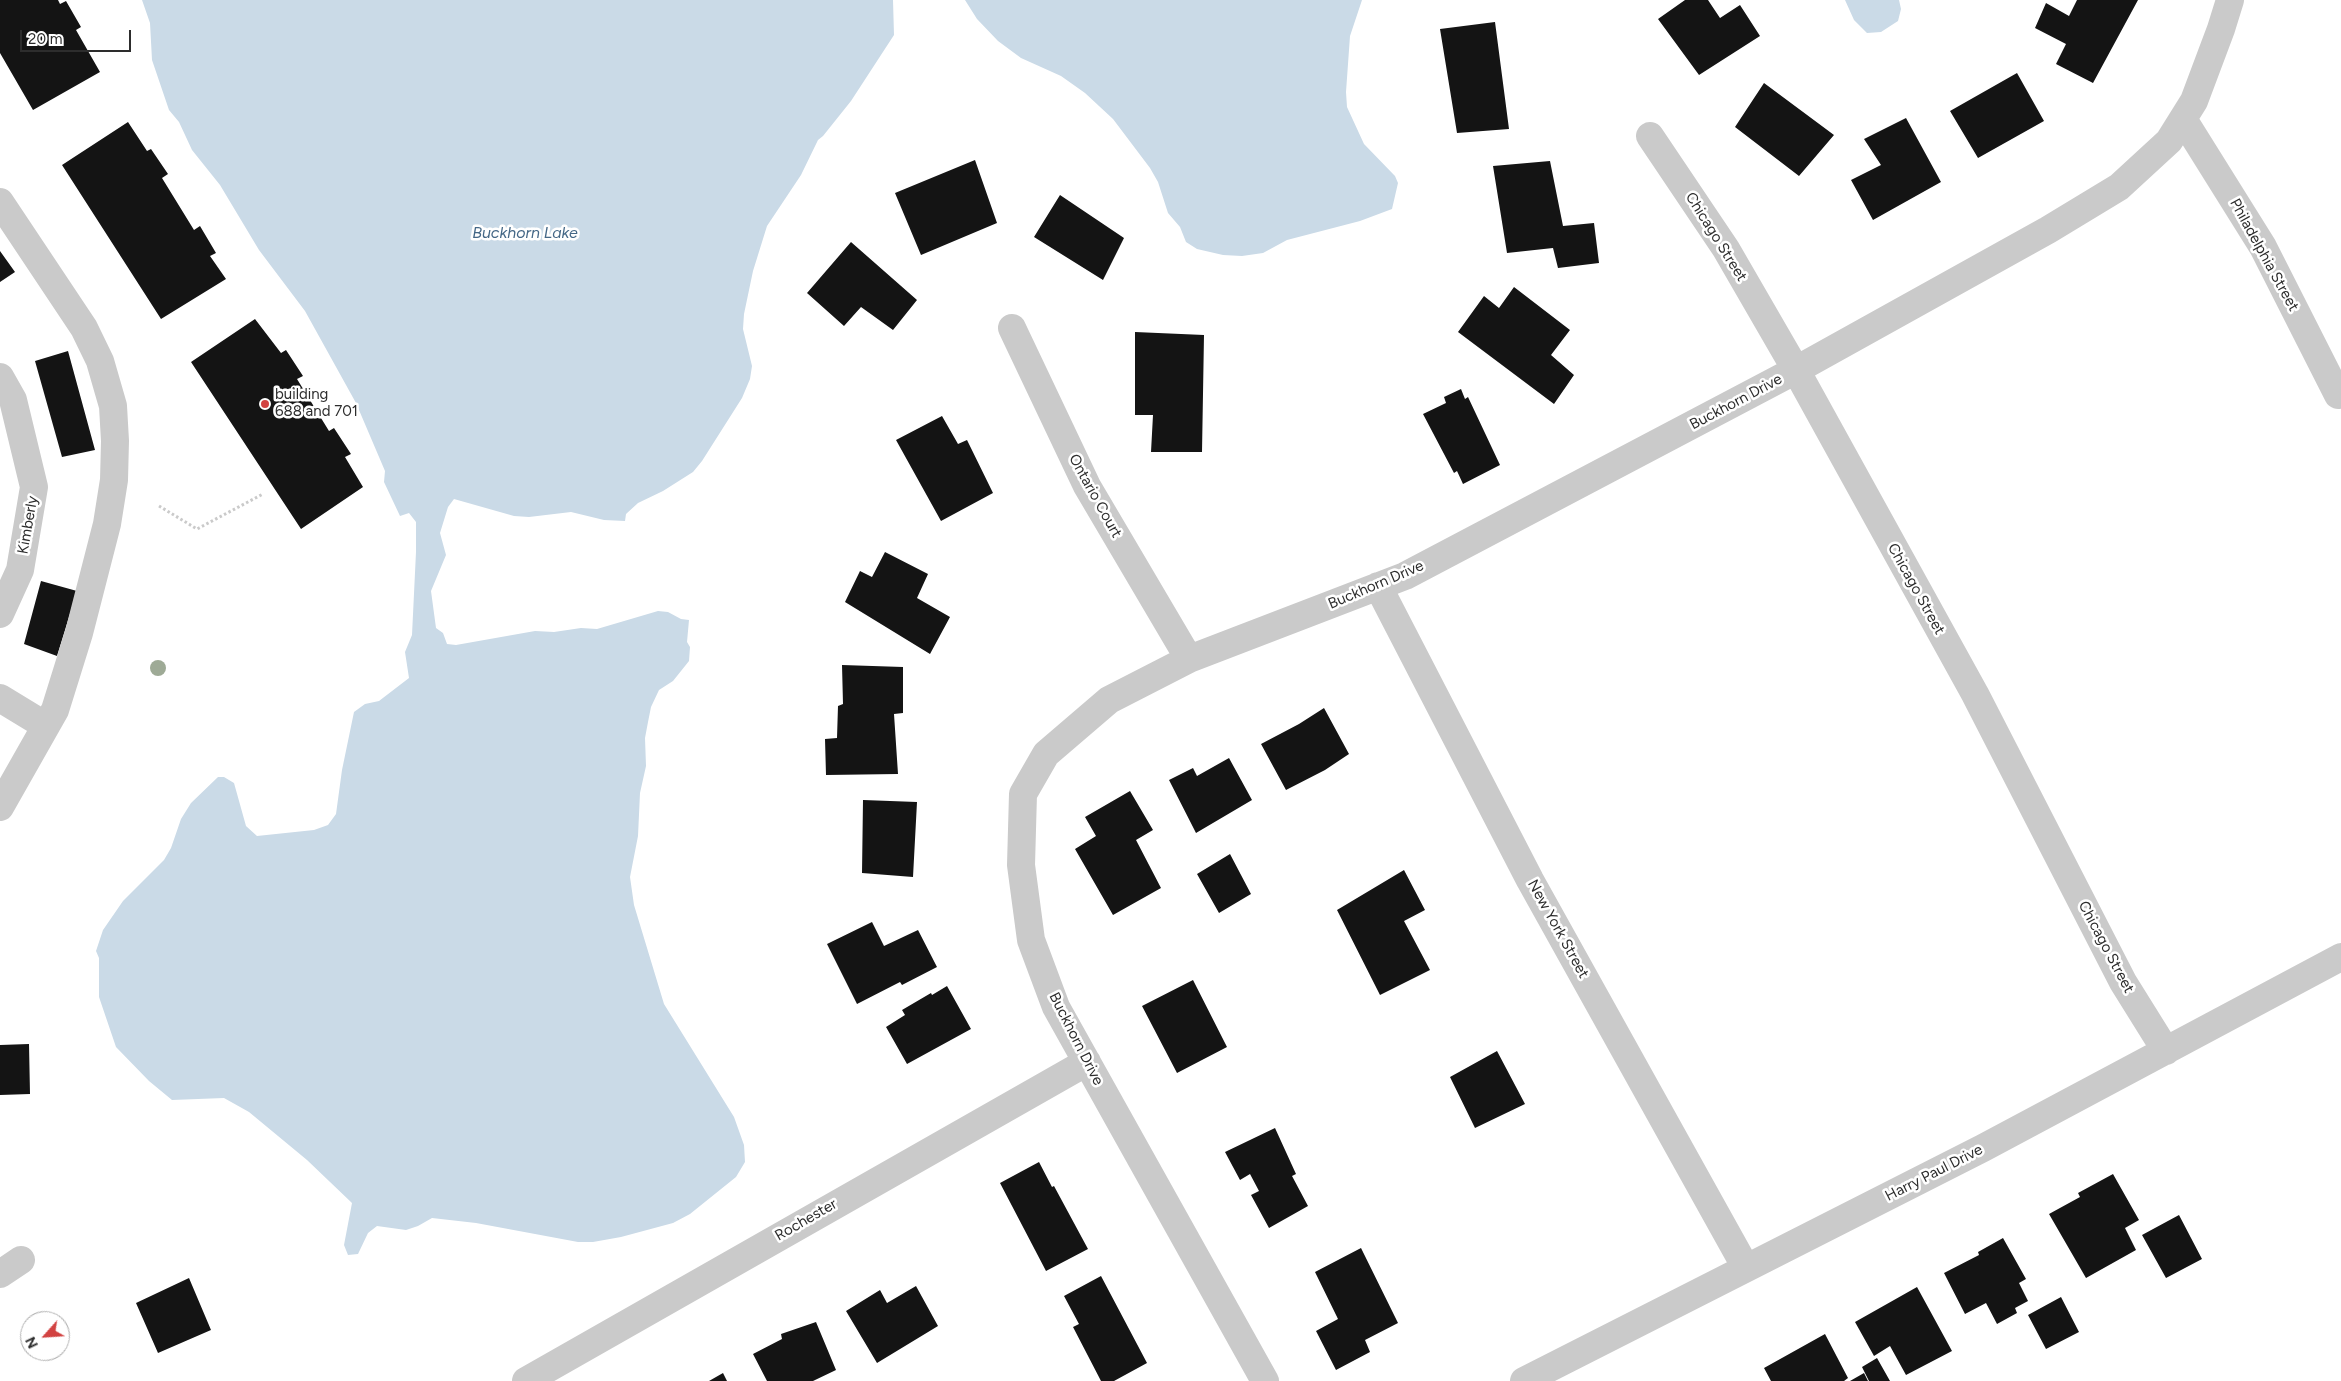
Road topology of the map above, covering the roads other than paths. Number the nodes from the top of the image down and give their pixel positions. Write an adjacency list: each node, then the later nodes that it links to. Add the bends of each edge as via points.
1 (2230, 0): 2 (street, Buckhorn Drive, via 2194,101)
2 (2183, 119): 6 (street, Buckhorn Drive, via 2169,141 2120,186 2048,230); 8 (street, Philadelphia Street, via 2263,248)
3 (1650, 136): 6 (street, Chicago Street, via 1726,249)
4 (0, 202): 13 (street, via 84,328 100,361 113,406 114,480 107,524 79,633 55,710)
5 (1012, 328): 11 (street, Ontario Court, via 1087,486)
6 (1796, 370): 9 (street, Buckhorn Drive, via 1405,576); 16 (street, Chicago Street, via 1975,694 2122,982)
7 (0, 377): 10 (street, Kimberly, via 13,400 34,487 20,570)
8 (2338, 395)
9 (1378, 586): 11 (street, Buckhorn Drive); 18 (street, New York Street, via 1530,880)
10 (0, 614)
11 (1189, 659): 17 (street, Buckhorn Drive, via 1109,700 1046,754 1023,794 1021,866 1031,940 1056,1007)
12 (0, 698): 13 (street)
13 (46, 726): 14 (street)
14 (0, 806)
15 (2341, 957): 16 (street, Harry Paul Drive)
16 (2166, 1051): 18 (street, Harry Paul Drive)
17 (1087, 1062): 19 (street, Rochester); 20 (street, Buckhorn Drive)
18 (1746, 1268): 21 (street, Harry Paul Drive)
19 (526, 1381)
20 (1265, 1381)
21 (1524, 1381)

